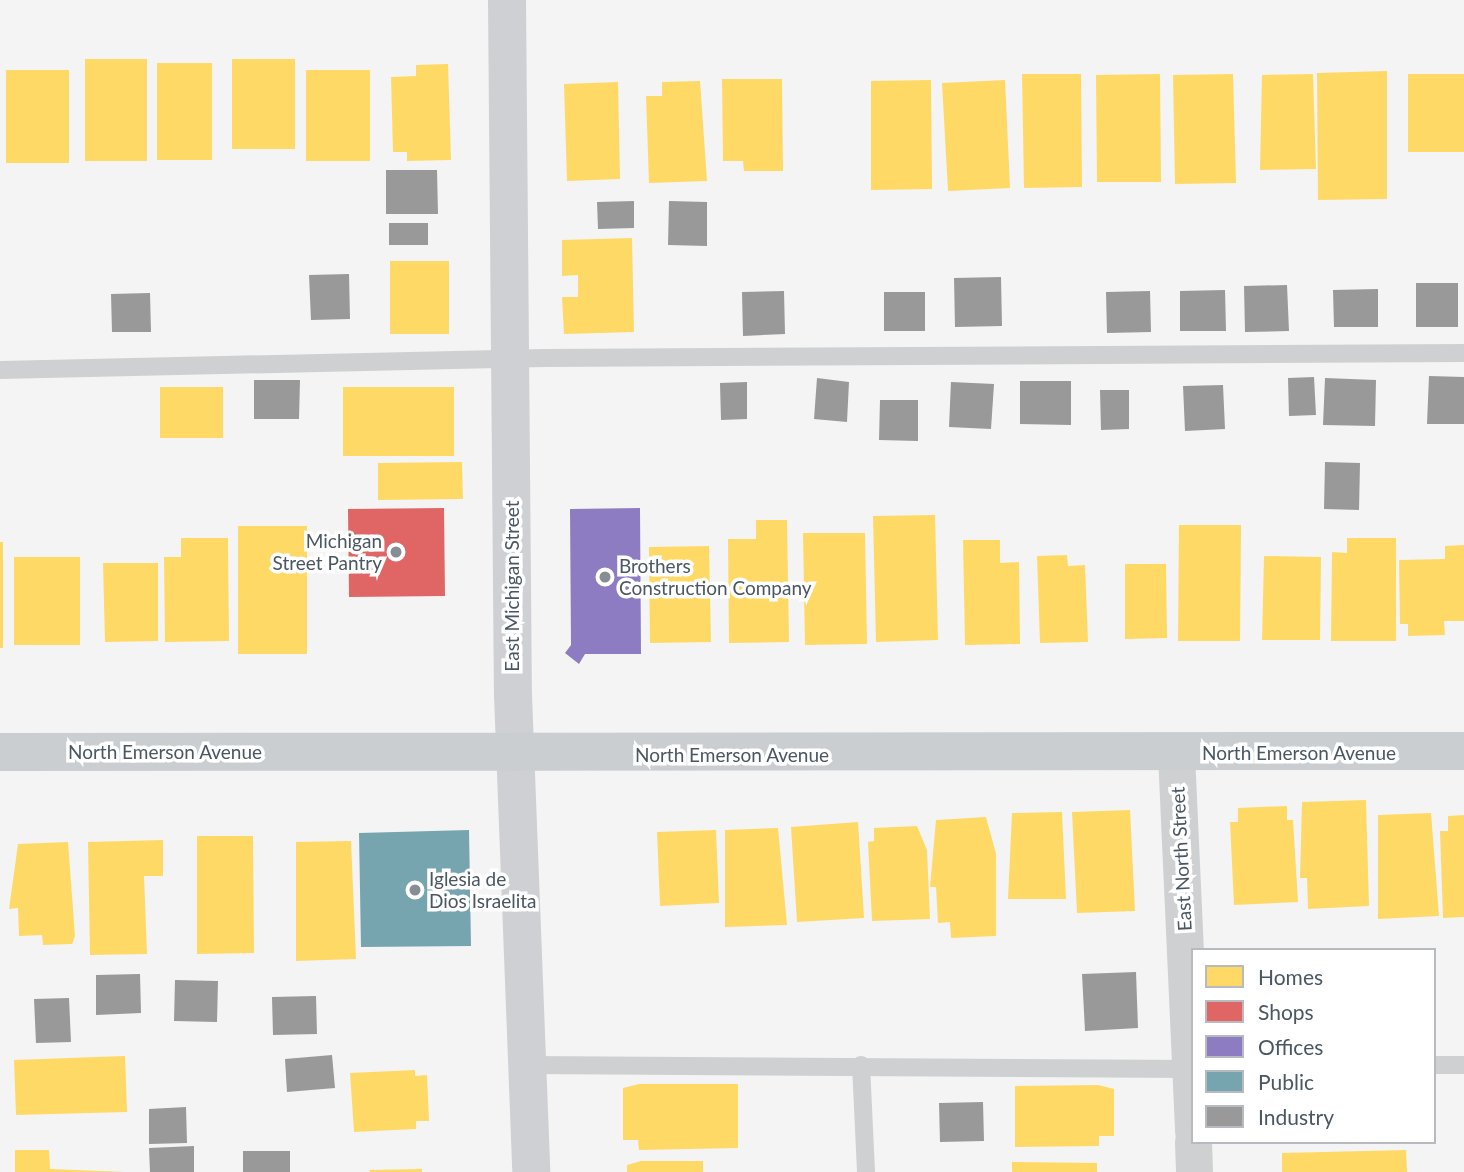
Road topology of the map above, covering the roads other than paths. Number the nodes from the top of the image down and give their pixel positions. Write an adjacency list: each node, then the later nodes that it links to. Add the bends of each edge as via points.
1 (507, 0): 3 (main road, East Michigan Street)
2 (1464, 353): 3 (lane)
3 (510, 359): 4 (lane); 7 (main road, East Michigan Street)
4 (0, 370)
5 (1464, 751): 8 (main road, North Emerson Avenue)
6 (0, 752): 7 (main road, North Emerson Avenue)
7 (514, 752): 8 (main road, North Emerson Avenue); 9 (main road, East Michigan Street)
8 (1176, 754): 13 (street, East North Street)
9 (527, 1065): 10 (lane); 15 (main road, East Michigan Street)
10 (861, 1065): 13 (lane); 16 (lane)
11 (1436, 1065): 12 (lane)
12 (1464, 1065)
13 (1191, 1069)
14 (1193, 1144): 17 (street)
15 (531, 1172)
16 (866, 1172)
17 (1194, 1172)

